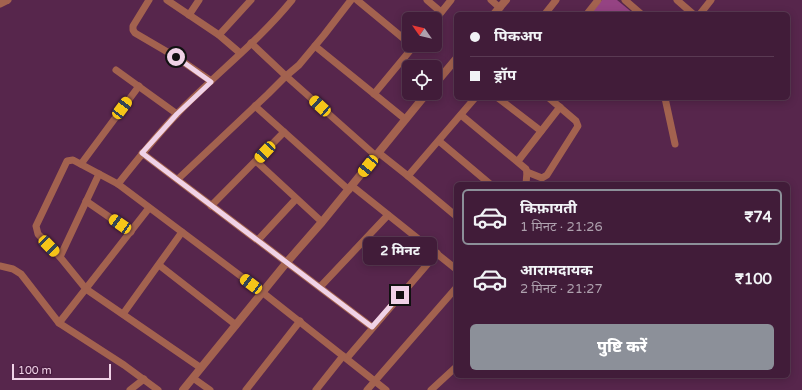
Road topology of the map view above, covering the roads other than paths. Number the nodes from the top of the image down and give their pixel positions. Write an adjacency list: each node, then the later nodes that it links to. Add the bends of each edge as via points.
1 (8, 0): 18 (street)
2 (149, 0): 37 (street, via 133,26 135,33 176,57)
3 (167, 0): 26 (street)
4 (199, 0): 26 (street)
5 (251, 0): 27 (street)
6 (292, 0): 29 (street)
7 (351, 0): 30 (street)
8 (357, 0): 28 (street)
9 (427, 0): 20 (street)
10 (451, 0): 20 (street)
11 (491, 0): 19 (street)
12 (506, 0): 19 (street)
13 (556, 0): 21 (street)
14 (598, 0): 22 (street)
15 (625, 0): 23 (street)
16 (677, 0): 24 (street)
17 (711, 0): 25 (street)
18 (0, 4)
19 (497, 11)
20 (442, 12)
21 (547, 12)
22 (588, 12)
23 (640, 12)
24 (691, 12)
25 (702, 12)
26 (189, 15): 27 (street)
27 (219, 35): 32 (street)
28 (402, 37)
29 (251, 42): 32 (street); 35 (street)
30 (315, 46): 35 (street); 39 (street)
31 (407, 52): 39 (street)
32 (240, 53): 37 (street)
33 (454, 61): 36 (street)
34 (116, 70): 38 (street)
35 (286, 76): 45 (street); 55 (street)
36 (442, 76)
37 (211, 82): 47 (street)
38 (139, 86): 47 (street); 58 (street)
39 (374, 94): 49 (street)
40 (421, 100): 49 (street)
41 (473, 100): 48 (street)
42 (501, 100): 50 (street)
43 (551, 100): 46 (street)
44 (665, 100): 53 (street)
45 (255, 106): 51 (street); 62 (street)
46 (560, 107): 50 (street); 59 (street, via 576,121 577,129 544,178)
47 (177, 114): 54 (street)
48 (461, 115): 52 (street); 56 (street)
49 (405, 119): 55 (street)
50 (541, 131): 56 (street)
51 (284, 132): 57 (street); 66 (street)
52 (439, 141): 61 (street); 63 (street)
53 (675, 144)
54 (142, 153): 62 (street); 65 (street)
55 (377, 154): 61 (street); 66 (street)
56 (518, 161): 59 (street)
57 (256, 162): 67 (street); 69 (street)
58 (81, 164): 60 (street); 78 (street, via 70,160 65,164 36,226 38,234)
59 (528, 172): 64 (street)
60 (99, 174): 65 (street); 68 (street)
61 (408, 176): 72 (street)
62 (178, 179): 69 (street)
63 (488, 182)
64 (526, 182)
65 (118, 184): 70 (street)
66 (350, 188): 71 (street); 73 (street)
67 (296, 199): 73 (street); 76 (street)
68 (86, 201): 74 (street); 78 (street)
69 (211, 206): 76 (street)
70 (149, 208): 74 (street); 75 (street)
71 (388, 214): 77 (street); 83 (street)
72 (454, 214)
73 (322, 222): 79 (street)
74 (131, 232): 84 (street)
75 (182, 232): 80 (street); 86 (street)
76 (258, 240): 79 (street)
77 (437, 253): 82 (street); 91 (street)
78 (60, 257): 84 (street)
79 (287, 262): 83 (street); 86 (street)
80 (159, 265): 87 (street); 90 (street)
81 (0, 266): 89 (street, via 14,269 21,274)
82 (454, 267)
83 (320, 287): 91 (street)
84 (86, 290): 87 (street); 89 (street)
85 (454, 290): 97 (street)
86 (262, 292): 88 (street); 90 (street)
87 (123, 314): 93 (street)
88 (300, 321): 92 (street); 102 (street)
89 (59, 323): 96 (street)
90 (236, 325): 93 (street)
91 (372, 327): 92 (street)
92 (345, 357): 97 (street); 103 (street)
93 (201, 368): 95 (street)
94 (454, 369): 106 (street)
95 (193, 378): 100 (street); 101 (street)
96 (144, 379): 98 (street); 99 (street)
97 (374, 381): 104 (street); 105 (street)
98 (130, 390)
99 (158, 390)
100 (183, 390)
101 (210, 390)
102 (246, 390)
103 (316, 390)
104 (367, 390)
105 (386, 390)
106 (431, 390)

